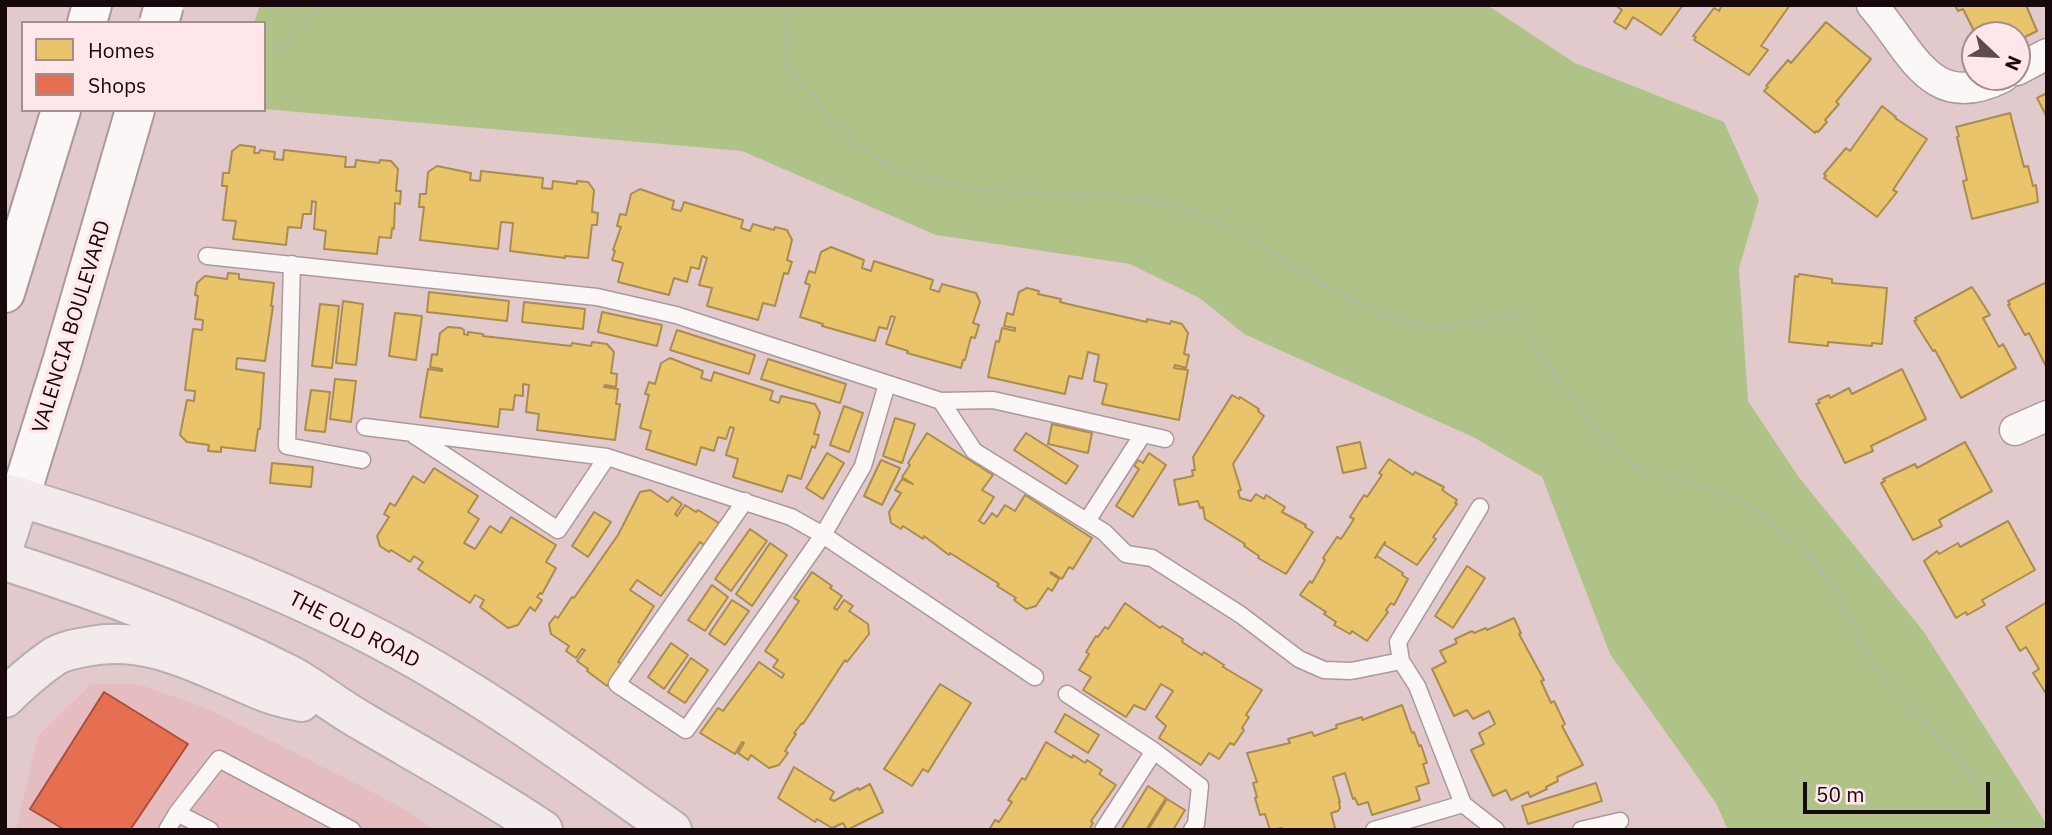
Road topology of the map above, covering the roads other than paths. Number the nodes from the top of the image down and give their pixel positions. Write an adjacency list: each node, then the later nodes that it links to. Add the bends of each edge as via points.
1 (1872, 5): 4 (street, via 1920,68 1944,86)
2 (2047, 54): 3 (street)
3 (2031, 63)
4 (1961, 89)
5 (60, 112): 9 (street)
6 (134, 112): 20 (street, VALENCIA BOULEVARD, via 77,312)
7 (207, 256): 8 (lane)
8 (292, 264): 10 (lane, via 597,297 676,315); 19 (lane, via 287,446)
9 (5, 293)
10 (887, 384): 11 (lane); 24 (lane, via 863,466)
11 (941, 401): 16 (lane, via 993,400); 23 (lane, via 974,451)
12 (2047, 416): 14 (street)
13 (365, 427): 15 (lane)
14 (2015, 430)
15 (411, 433): 18 (lane); 18 (lane, via 558,530)
16 (1143, 434): 17 (lane); 23 (lane)
17 (1165, 439)
18 (607, 457): 21 (lane)
19 (362, 460)
20 (13, 495): 25 (main road, VALENCIA BOULEVARD); 41 (main road, THE OLD ROAD, via 228,569 402,652 544,740)
21 (745, 501): 24 (lane, via 791,517); 24 (lane, via 617,684 686,730)
22 (1480, 508): 27 (lane, via 1398,642)
23 (1087, 521): 27 (lane, via 1126,554 1152,558 1299,659 1324,670 1351,671)
24 (823, 535): 28 (lane)
25 (5, 543)
26 (5, 561): 31 (main road, via 226,645 290,676)
27 (1401, 661): 33 (lane, via 1417,686)
28 (1035, 677)
29 (1067, 694): 32 (lane)
30 (5, 698): 31 (main road, via 56,656 105,644 140,645 172,652 262,691)
31 (356, 718): 40 (main road)
32 (1154, 751): 36 (lane, via 1200,786); 42 (lane)
33 (1463, 804): 43 (lane); 44 (lane)
34 (177, 813): 37 (lane); 38 (lane); 39 (lane, via 219,759)
35 (1620, 821): 45 (lane)
36 (1198, 828)
37 (167, 830)
38 (210, 830)
39 (352, 830)
40 (543, 830)
41 (672, 830)
42 (1103, 830)
43 (1374, 830)
44 (1496, 830)
45 (1581, 830)

